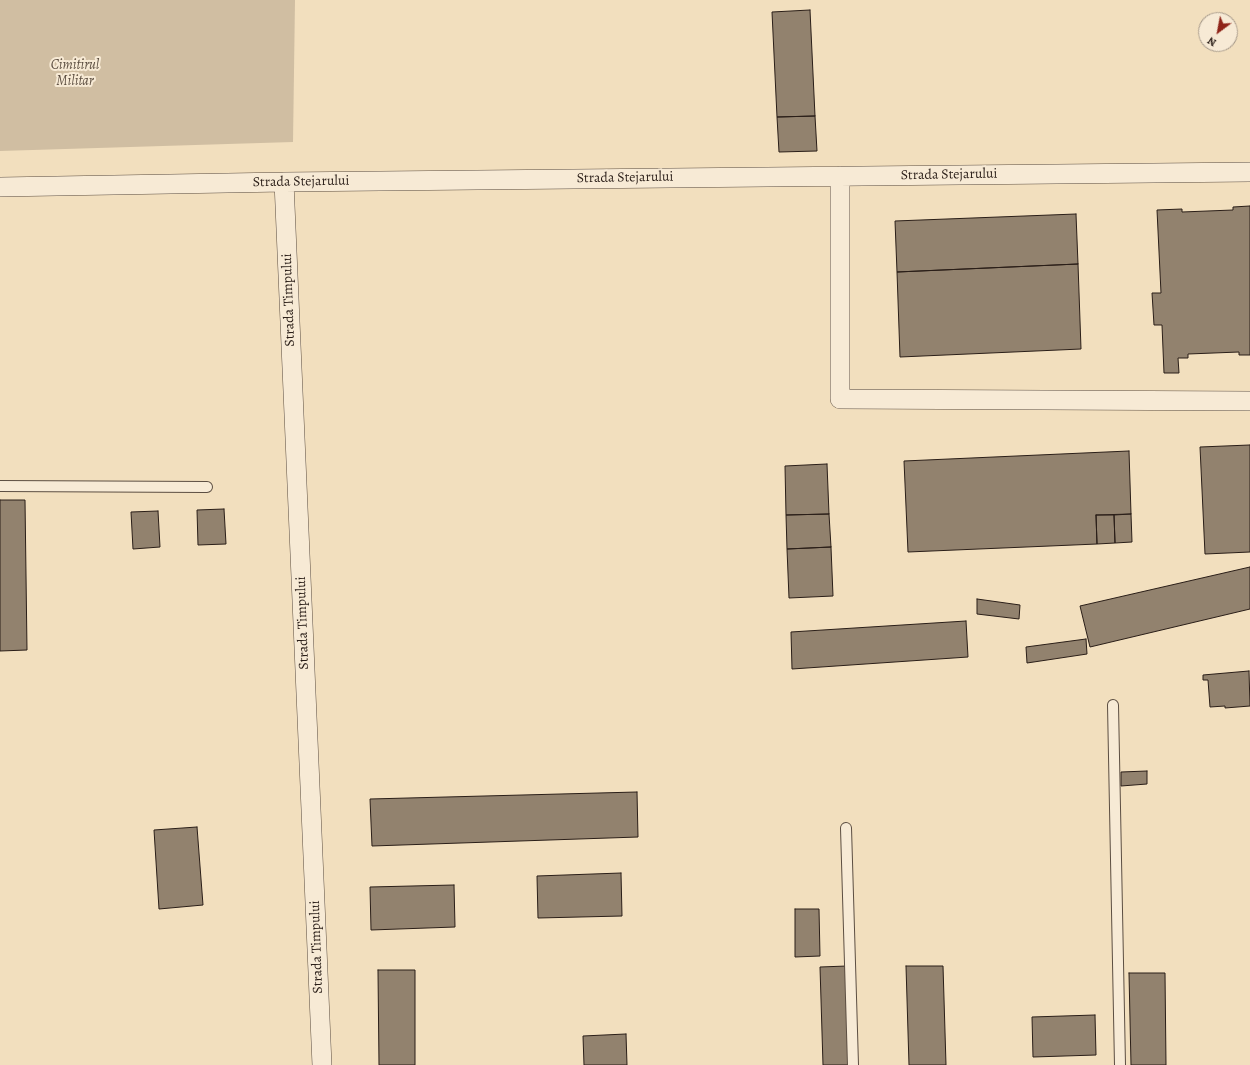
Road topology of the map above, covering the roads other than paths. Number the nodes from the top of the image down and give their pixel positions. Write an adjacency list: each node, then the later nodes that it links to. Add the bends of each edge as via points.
1 (1250, 172): 2 (street, Strada Stejarului)
2 (840, 176): 3 (street, Strada Stejarului); 5 (street, via 840,399)
3 (284, 182): 4 (street, Strada Stejarului); 10 (street, Strada Timpului)
4 (0, 187)
5 (1250, 401)
6 (0, 486): 7 (lane)
7 (207, 487)
8 (1113, 705): 12 (lane)
9 (846, 828): 11 (lane)
10 (322, 1065)
11 (854, 1065)
12 (1120, 1065)

